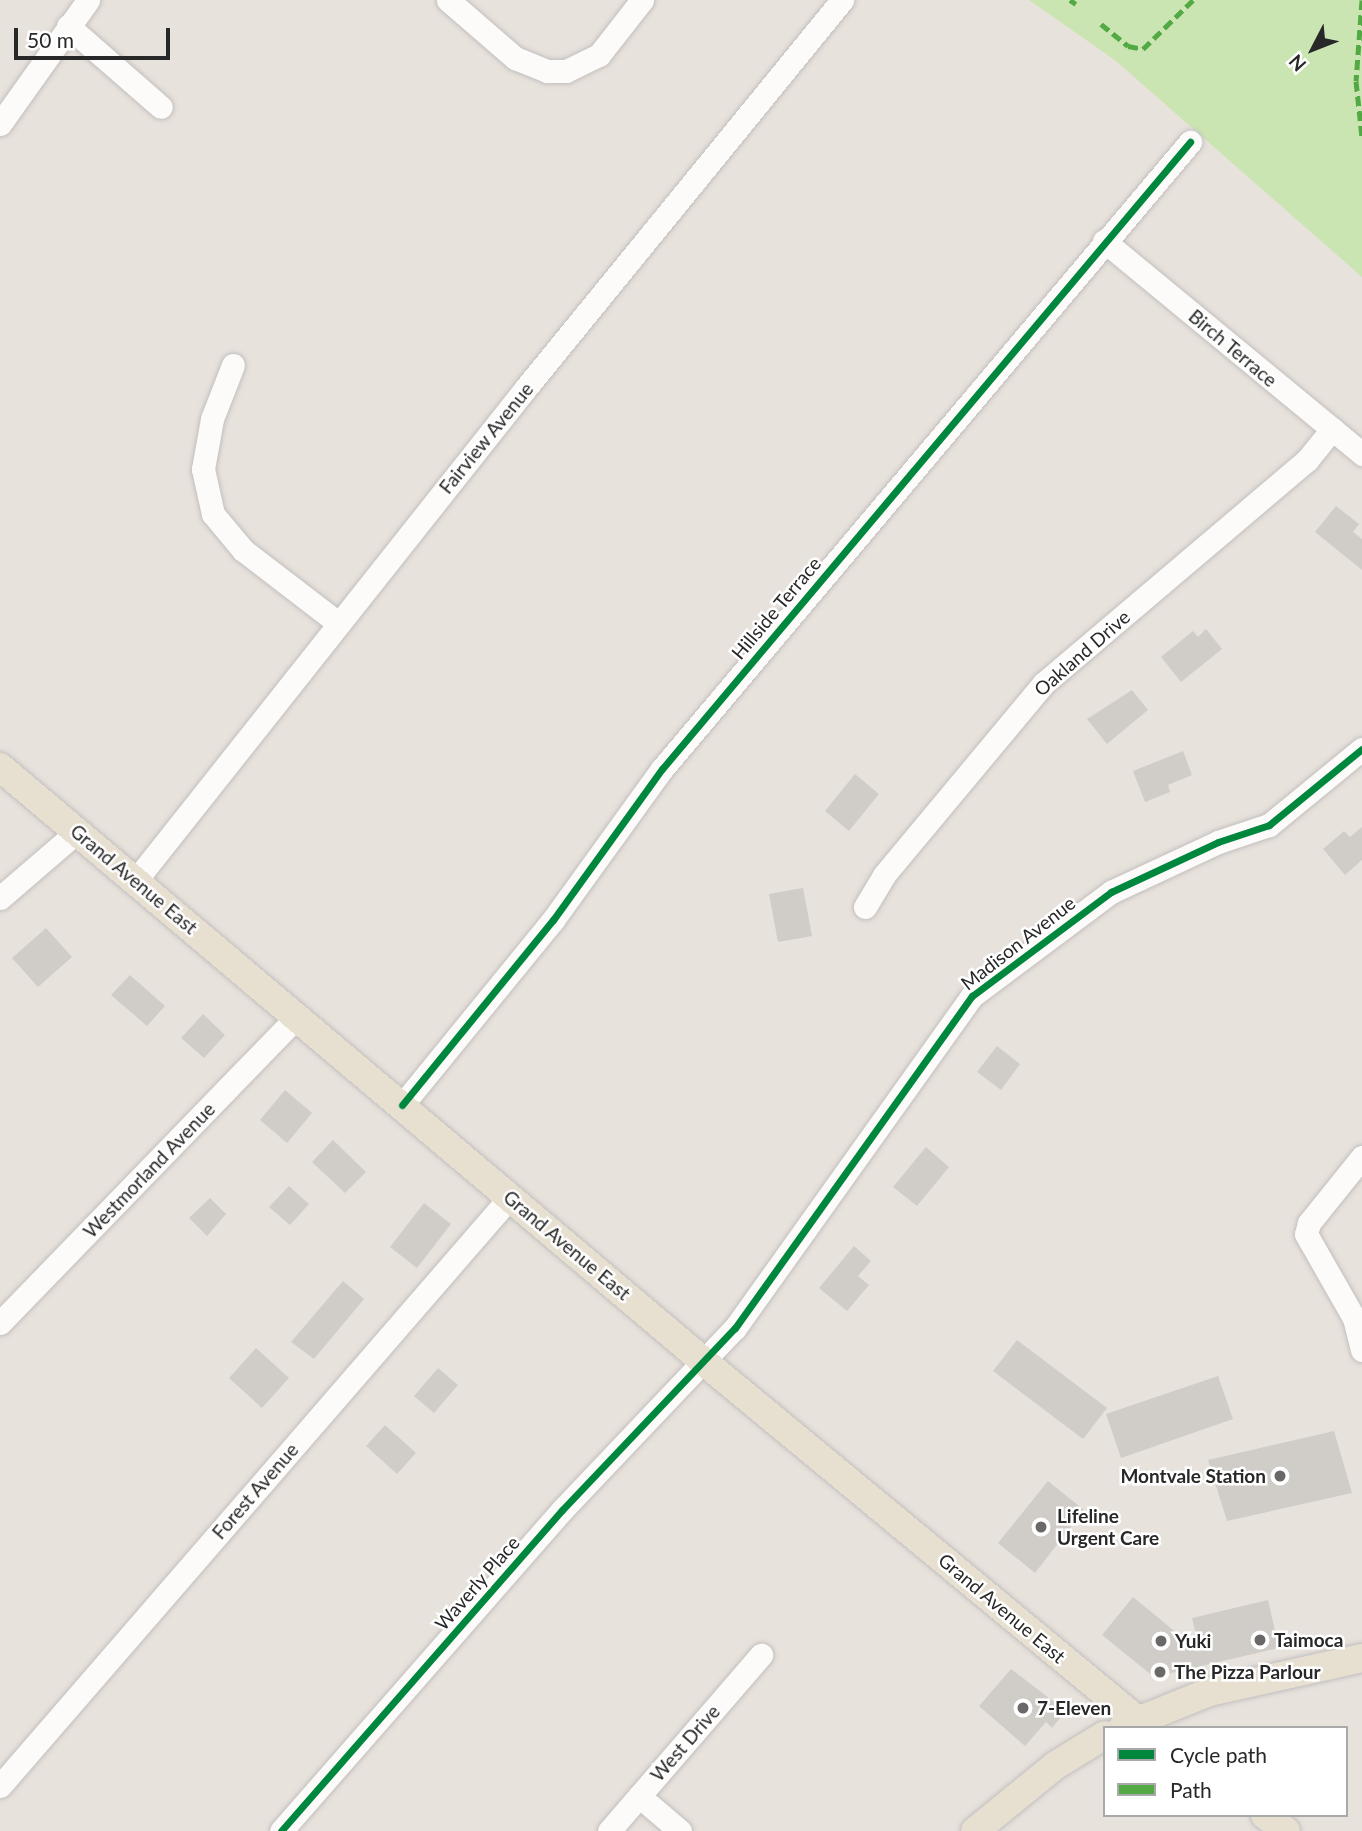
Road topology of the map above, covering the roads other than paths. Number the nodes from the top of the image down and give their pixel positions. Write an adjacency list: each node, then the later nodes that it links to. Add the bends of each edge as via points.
1 (88, 0): 5 (street)
2 (448, 0): 3 (street, via 515,58 556,71 585,65 599,55)
3 (642, 0)
4 (842, 0): 13 (street, Fairview Avenue)
5 (68, 26): 6 (street); 7 (street)
6 (161, 107)
7 (0, 124)
8 (1190, 142): 9 (street, Hillside Terrace)
9 (1104, 242): 11 (street, Birch Terrace); 21 (street, Hillside Terrace, via 662,769 553,920)
10 (233, 365): 13 (street, via 212,419 203,469 213,514 243,550)
11 (1332, 429): 12 (street, Birch Terrace); 19 (street, Oakland Drive, via 1307,460 1044,683 884,875)
12 (1362, 454)
13 (338, 623): 17 (street, Fairview Avenue)
14 (1362, 749): 26 (street, Madison Avenue, via 1269,825 1218,842 1111,892 972,996 735,1328)
15 (0, 766): 16 (main road, Grand Avenue East)
16 (78, 831): 17 (main road, Grand Avenue East); 18 (street)
17 (136, 880): 20 (main road, Grand Avenue East)
18 (0, 898)
19 (865, 907)
20 (298, 1016): 21 (main road, Grand Avenue East); 24 (street, Westmorland Avenue)
21 (402, 1105): 23 (main road, Grand Avenue East)
22 (1362, 1157): 25 (street, via 1309,1223 1306,1234 1354,1318)
23 (510, 1197): 26 (main road, Grand Avenue East); 31 (street, Forest Avenue)
24 (0, 1323)
25 (1362, 1350)
26 (702, 1360): 29 (main road, Grand Avenue East); 34 (street, Waverly Place, via 562,1510)
27 (761, 1655): 32 (street, West Drive)
28 (1362, 1658): 29 (main road, via 1209,1692)
29 (1135, 1725)
30 (1103, 1736): 37 (main road, via 1056,1765)
31 (0, 1786)
32 (639, 1796): 35 (street, West Drive); 36 (street)
33 (1268, 1817): 38 (main road)
34 (281, 1831)
35 (609, 1831)
36 (680, 1831)
37 (975, 1831)
38 (1286, 1831)

